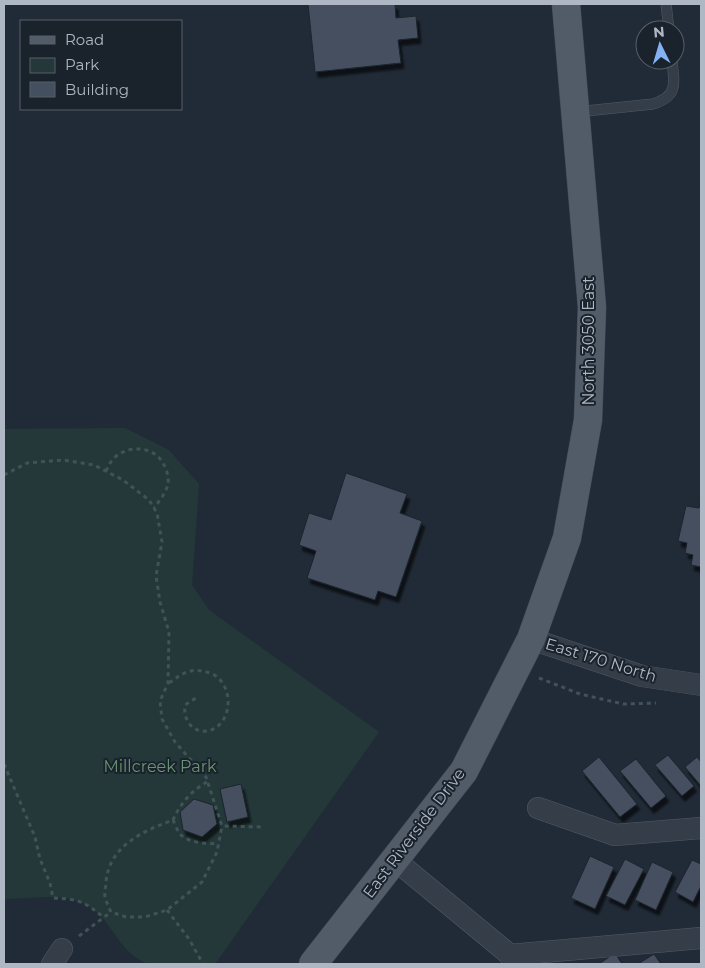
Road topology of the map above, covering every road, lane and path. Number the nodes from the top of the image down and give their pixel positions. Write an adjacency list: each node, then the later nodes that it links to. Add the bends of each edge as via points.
1 (566, 4): 5 (main road, North 3050 East)
2 (666, 4): 3 (lane)
3 (668, 20)
4 (673, 70): 5 (lane, via 671,95 664,101)
5 (575, 112): 9 (main road, North 3050 East, via 592,307 588,420 567,538)
6 (106, 471): 7 (path, via 94,465 62,460 27,463); 8 (path, via 149,500); 8 (path, via 113,459 129,449 142,448 152,452 162,460 169,482)
7 (4, 475)
8 (154, 508): 11 (path, via 162,542 156,576 168,632)
9 (531, 638): 10 (main road, North 3050 East); 12 (street, East 170 North, via 642,676)
10 (516, 667): 14 (path, via 580,694 623,704); 23 (main road, East Riverside Drive, via 464,771)
11 (168, 684): 13 (path, via 181,674 198,669 214,674 224,683 228,695 226,714 218,726 195,730 188,724 185,705); 16 (path, via 160,701 162,719 174,742)
12 (701, 685)
13 (198, 696)
14 (663, 703)
15 (4, 764): 26 (path, via 35,837 53,898 73,899 91,906)
16 (207, 782): 18 (path, via 178,807); 19 (path)
17 (538, 808): 21 (street, via 615,835)
18 (173, 820): 22 (path, via 180,834 186,838); 25 (path, via 132,838 116,854 107,874 105,896)
19 (222, 826): 20 (path); 22 (path)
20 (262, 827)
21 (701, 828)
22 (218, 844): 24 (path, via 202,882)
23 (395, 860): 29 (street); 31 (main road, East Riverside Drive)
24 (167, 910): 25 (path, via 145,917 126,918); 30 (path)
25 (111, 912): 26 (path)
26 (104, 918): 28 (path)
27 (701, 938): 29 (street)
28 (57, 956)
29 (512, 960)
30 (203, 964)
31 (314, 964)

